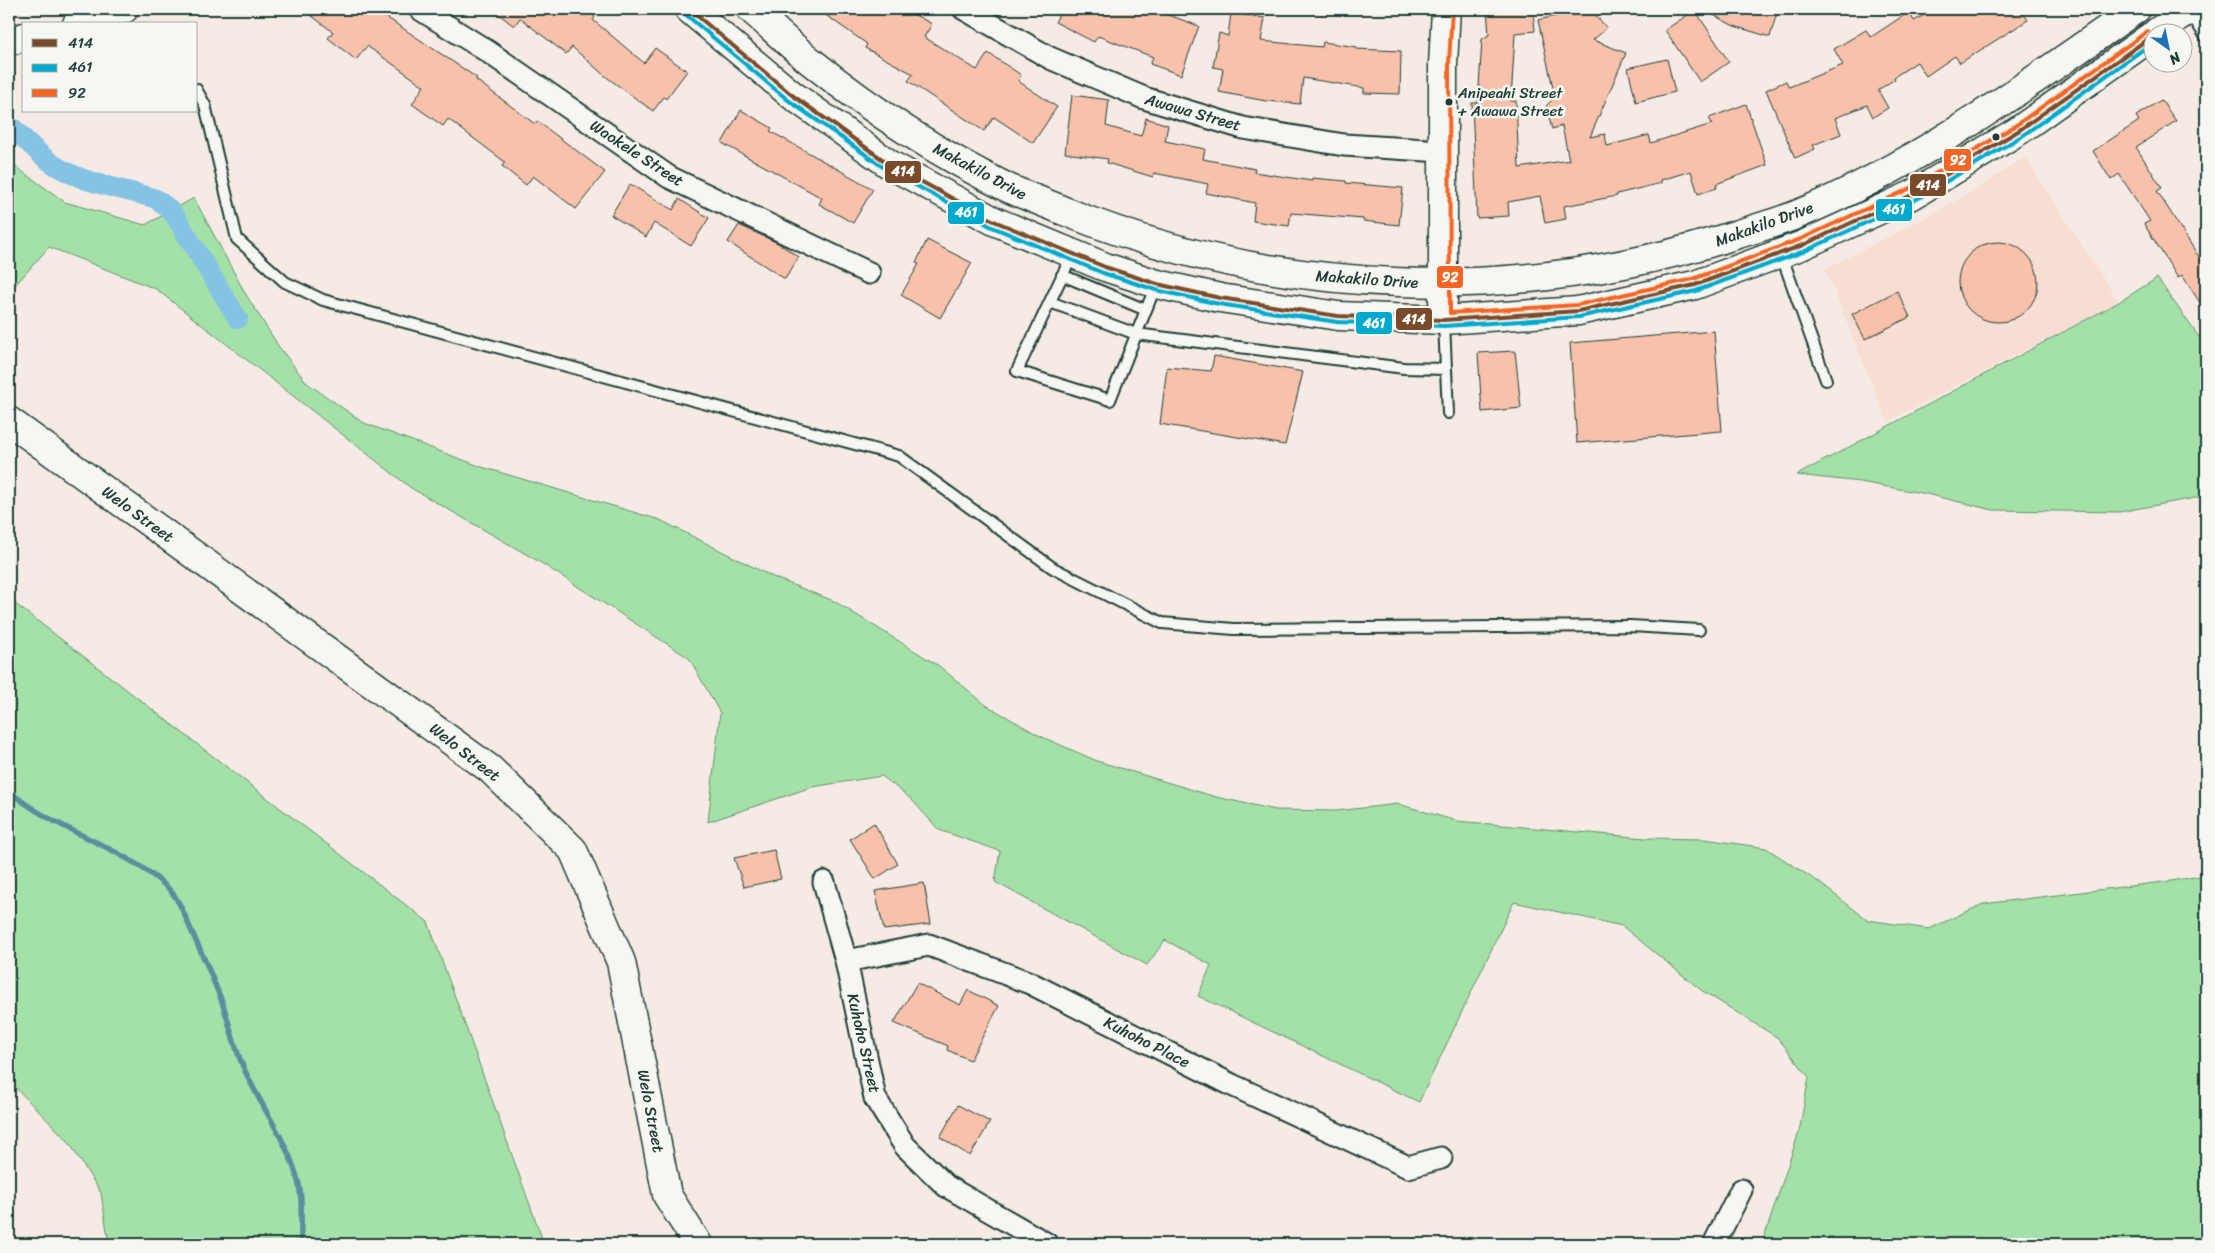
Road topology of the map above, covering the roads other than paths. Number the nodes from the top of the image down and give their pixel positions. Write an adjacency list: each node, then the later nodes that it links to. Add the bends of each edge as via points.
1 (420, 9): 17 (street, Waokele Street, via 669,177)
2 (689, 9): 16 (main road, Makakilo Drive, via 792,95 889,164)
3 (751, 9): 19 (main road, Makakilo Drive, via 814,64 908,132 1008,188 1115,232 1227,263 1341,280)
4 (964, 9): 14 (street, Awawa Street, via 1050,58 1144,98 1243,128 1344,145)
5 (1446, 9): 14 (main road)
6 (2136, 9): 19 (main road, Makakilo Drive, via 1999,105 1900,166 1796,215 1685,251 1572,274)
7 (2189, 9): 8 (main road); 9 (lane)
8 (2171, 22)
9 (2206, 37)
10 (22, 38): 11 (main road)
11 (9, 41)
12 (2142, 43): 15 (main road, Makakilo Drive, via 2018,131 1914,194)
13 (198, 93): 28 (lane, via 205,105 237,239 286,282 323,300 899,456 1053,568 1162,623 1234,629 1632,626)
14 (1443, 151): 19 (main road)
15 (1781, 253): 22 (main road, Makakilo Drive, via 1695,285 1578,311); 25 (lane)
16 (1067, 264): 18 (main road, Makakilo Drive); 20 (lane); 21 (lane)
17 (869, 273)
18 (1157, 284): 21 (lane); 22 (main road, Makakilo Drive, via 1220,298 1338,316)
19 (1442, 284): 22 (main road)
20 (1050, 302): 23 (lane); 23 (lane, via 1017,371 1110,400)
21 (1146, 310): 23 (lane)
22 (1444, 320): 24 (lane)
23 (1136, 334): 24 (lane, via 1404,368)
24 (1446, 369): 26 (lane)
25 (1826, 380)
26 (1448, 413)
27 (9, 421): 33 (main road, Welo Street, via 490,768 573,850 621,962 667,1195)
28 (1699, 630)
29 (824, 882): 30 (street, Kuhoho Street)
30 (846, 961): 31 (street, Kuhoho Place, via 929,945 1030,982 1232,1085 1408,1167); 34 (street, Kuhoho Street, via 875,1098 905,1146 946,1186)
31 (1440, 1158)
32 (1741, 1190): 35 (street)
33 (698, 1244)
34 (1047, 1244)
35 (1714, 1244)

